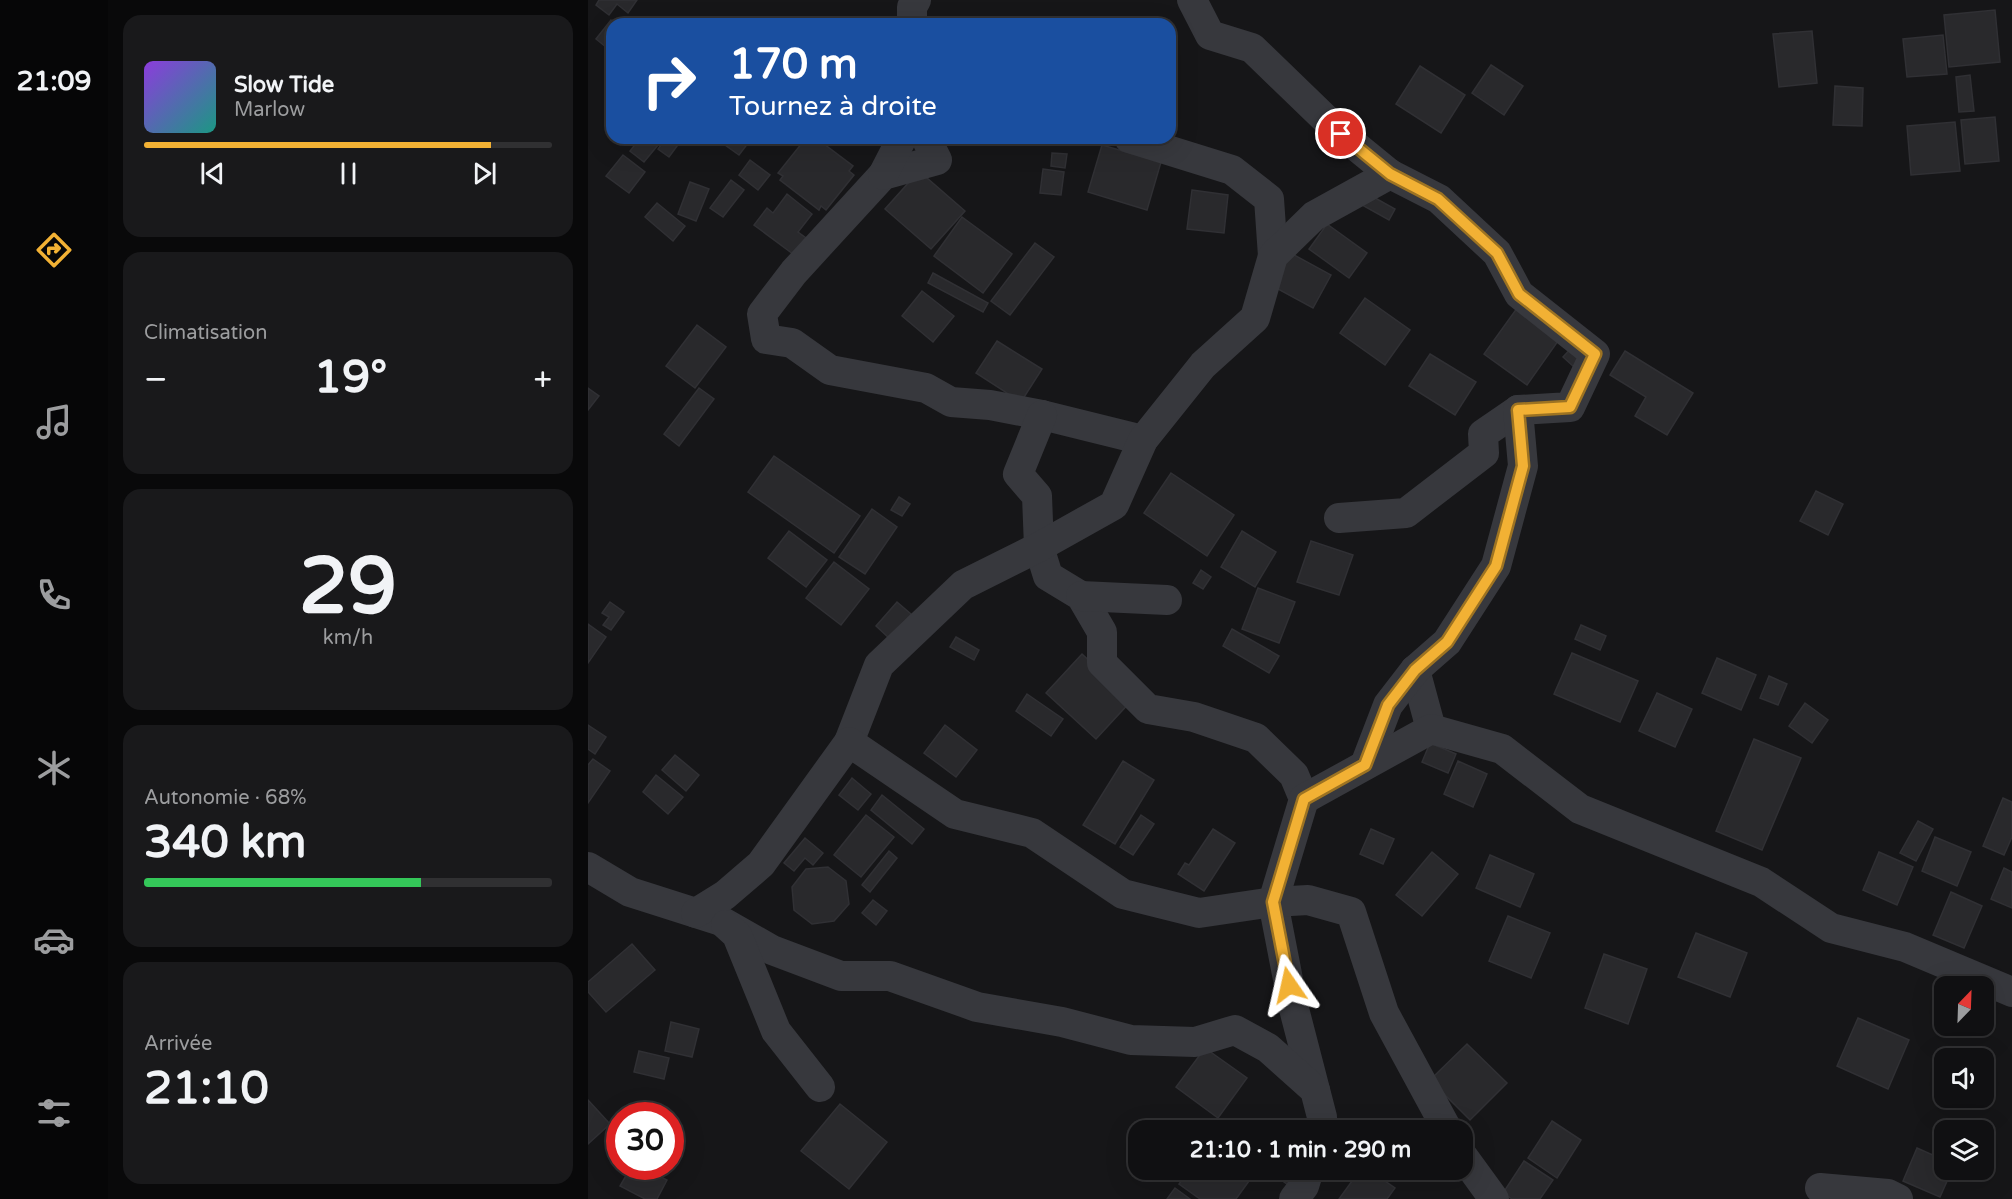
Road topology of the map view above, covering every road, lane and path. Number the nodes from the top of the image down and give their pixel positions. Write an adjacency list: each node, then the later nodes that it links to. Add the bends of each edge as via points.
1 (916, 0): 3 (street)
2 (1192, 0): 7 (street, via 1210,35 1252,48 1341,134)
3 (912, 18)
4 (899, 144): 8 (street)
5 (929, 144): 8 (street, via 938,160)
6 (1148, 144): 9 (street, via 1232,170 1269,199)
7 (1390, 174): 9 (street, via 1314,216); 10 (street, via 1438,199 1497,253 1519,294 1595,354 1570,407)
8 (883, 175): 11 (street, via 794,272 762,314 766,339 792,343 830,370 926,388 951,402)
9 (1273, 256): 12 (street, via 1255,318 1203,364)
10 (1518, 410): 13 (street, via 1483,434); 14 (street)
11 (1042, 415): 12 (street); 16 (street, via 1018,474 1037,496)
12 (1143, 440): 16 (street, via 1113,505)
13 (1484, 453): 14 (street); 15 (street, via 1406,513)
14 (1523, 466): 19 (street, via 1496,566 1447,642)
15 (1339, 518)
16 (1039, 547): 17 (street, via 1048,576); 21 (street, via 963,585 879,666)
17 (1081, 596): 18 (street); 23 (street, via 1102,632 1102,663 1148,709 1194,717 1256,738 1294,774)
18 (1167, 600)
19 (1415, 670): 20 (street); 22 (street, via 1388,705)
20 (1431, 729): 22 (street); 27 (street, via 1502,749 1580,809 1761,882 1831,928 1905,947)
21 (849, 742): 25 (street, via 955,814 1032,833 1123,894 1199,913); 26 (street, via 761,864 725,895)
22 (1365, 765): 23 (street)
23 (1304, 799): 25 (street)
24 (588, 867): 26 (street, via 630,892)
25 (1273, 902): 29 (street); 31 (street, via 1308,900 1351,912 1384,1013)
26 (709, 917): 28 (street, via 736,935 776,1031); 29 (street, via 772,950 841,976 890,976 977,1007 1062,1022 1131,1040 1195,1042 1235,1030 1268,1048)
27 (2012, 992)
28 (820, 1087)
29 (1315, 1090): 30 (street)
30 (1322, 1120)
31 (1442, 1120)
32 (1473, 1170): 36 (street)
33 (1306, 1180): 35 (street)
34 (1820, 1188): 37 (street, via 1888,1194)
35 (1294, 1199)
36 (1494, 1199)
37 (1898, 1199)

